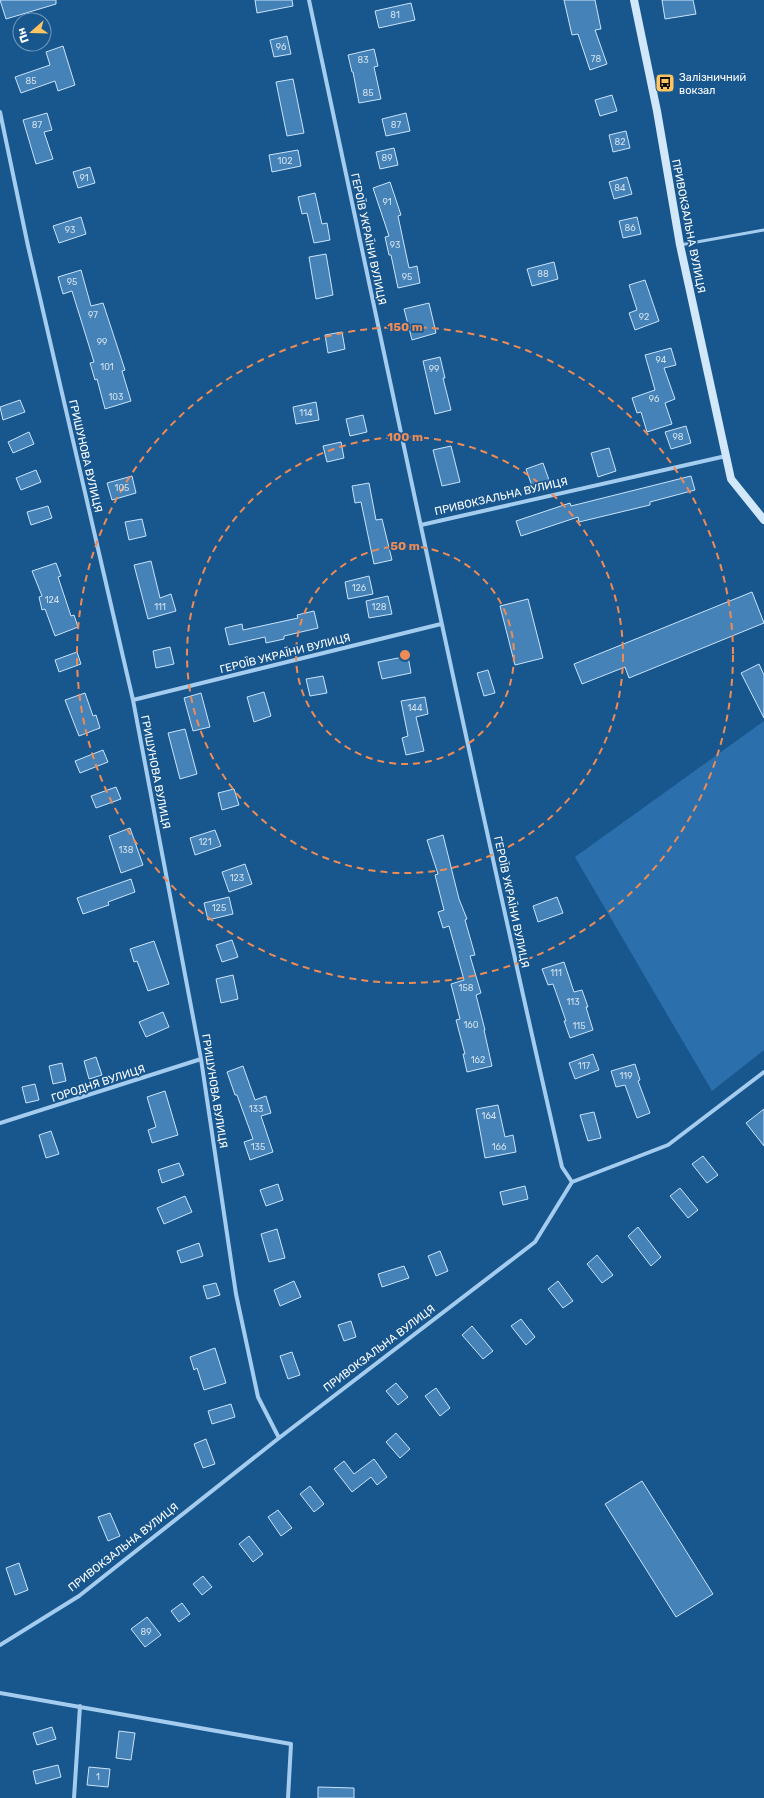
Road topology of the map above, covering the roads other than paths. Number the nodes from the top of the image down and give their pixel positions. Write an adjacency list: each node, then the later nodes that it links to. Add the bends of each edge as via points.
1 (309, 0): 8 (street, ГЕРОЇВ УКРАЇНИ ВУЛИЦЯ)
2 (634, 0): 5 (street, ПРИВОКЗАЛЬНА ВУЛИЦЯ, via 657,111)
3 (0, 112): 10 (street, ГРИШУНОВА ВУЛИЦЯ, via 28,246)
4 (764, 230): 5 (lane)
5 (680, 245): 6 (street, ПРИВОКЗАЛЬНА ВУЛИЦЯ)
6 (726, 456): 7 (street, ПРИВОКЗАЛЬНА ВУЛИЦЯ, via 731,479); 8 (street, ПРИВОКЗАЛЬНА ВУЛИЦЯ)
7 (764, 520)
8 (421, 525): 9 (street, ГЕРОЇВ УКРАЇНИ ВУЛИЦЯ)
9 (441, 624): 10 (street, ГЕРОЇВ УКРАЇНИ ВУЛИЦЯ); 14 (street, ГЕРОЇВ УКРАЇНИ ВУЛИЦЯ, via 562,1168)
10 (133, 700): 11 (street, ГРИШУНОВА ВУЛИЦЯ)
11 (202, 1059): 13 (street, ГОРОДНЯ ВУЛИЦЯ); 15 (street, ГРИШУНОВА ВУЛИЦЯ, via 236,1294 258,1396)
12 (764, 1072): 14 (street, via 668,1145)
13 (0, 1123)
14 (572, 1182): 15 (street, ПРИВОКЗАЛЬНА ВУЛИЦЯ, via 535,1242)
15 (279, 1438): 16 (street, ПРИВОКЗАЛЬНА ВУЛИЦЯ, via 79,1596)
16 (0, 1645)
17 (0, 1693): 18 (street)
18 (80, 1706): 19 (street); 20 (street, via 291,1744)
19 (74, 1798)
20 (288, 1798)

